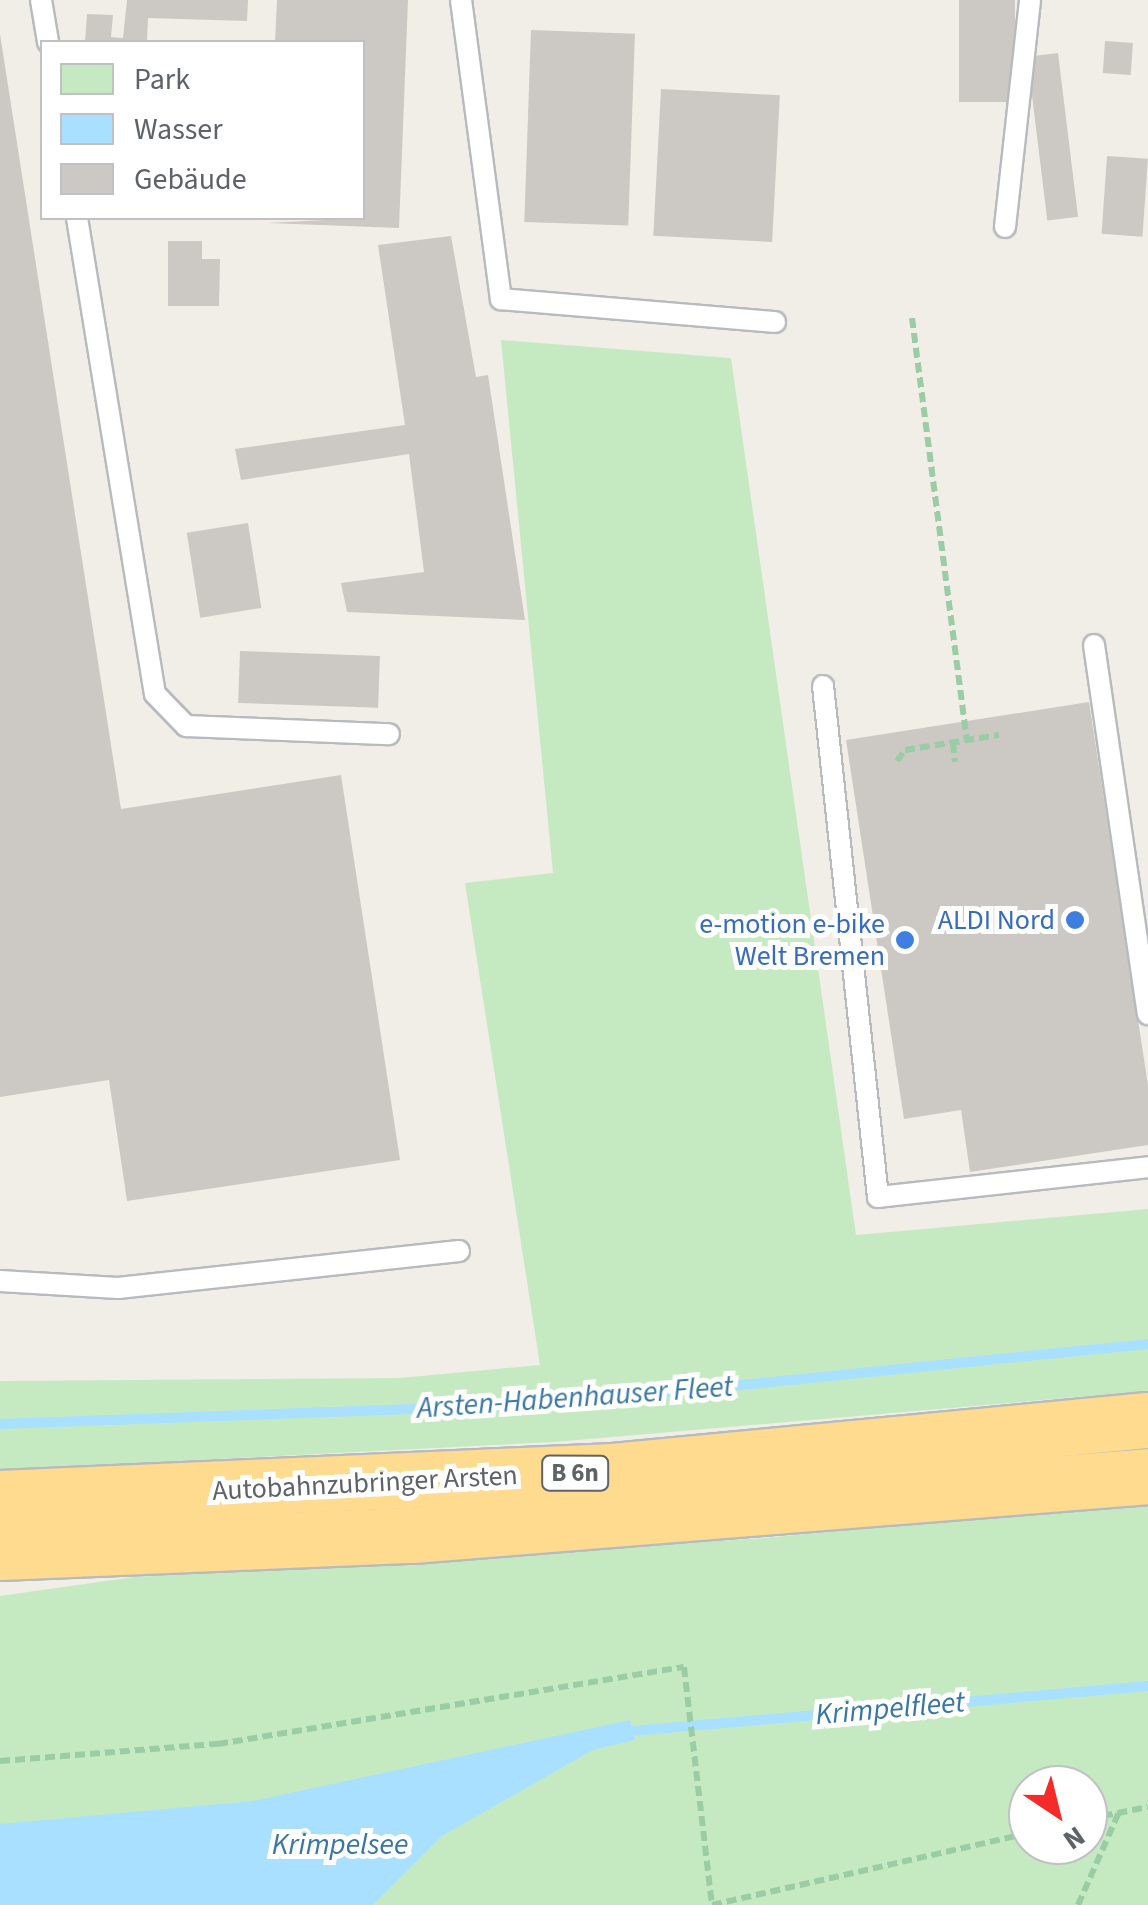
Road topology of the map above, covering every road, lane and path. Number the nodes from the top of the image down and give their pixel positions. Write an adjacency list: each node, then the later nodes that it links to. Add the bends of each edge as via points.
1 (41, 0): 4 (lane)
2 (461, 0): 8 (lane, via 501,299)
3 (1030, 0): 6 (lane)
4 (48, 40)
5 (77, 220): 11 (lane, via 155,694 186,726)
6 (1005, 227)
7 (912, 318): 13 (path)
8 (775, 322)
9 (1094, 645): 17 (lane)
10 (823, 686): 18 (lane, via 878,1197)
11 (389, 734)
12 (999, 736): 13 (path)
13 (966, 741): 14 (path)
14 (953, 743): 15 (path, via 905,750); 16 (path)
15 (897, 761)
16 (955, 762)
17 (1148, 1014)
18 (1148, 1166)
19 (459, 1251): 20 (lane, via 118,1288)
20 (0, 1280)
21 (1148, 1420): 23 (highway, Autobahnzubringer Arsten / B 6n, via 613,1470)
22 (1148, 1476): 24 (highway, Autobahnzubringer Arsten / B 6n, via 412,1536)
23 (0, 1498)
24 (0, 1552)
25 (0, 1761): 30 (path, via 218,1744 684,1667)
26 (1148, 1806): 27 (path)
27 (1119, 1812): 28 (path); 31 (path)
28 (1108, 1814)
29 (1008, 1837): 30 (path)
30 (712, 1905)
31 (1078, 1905)

